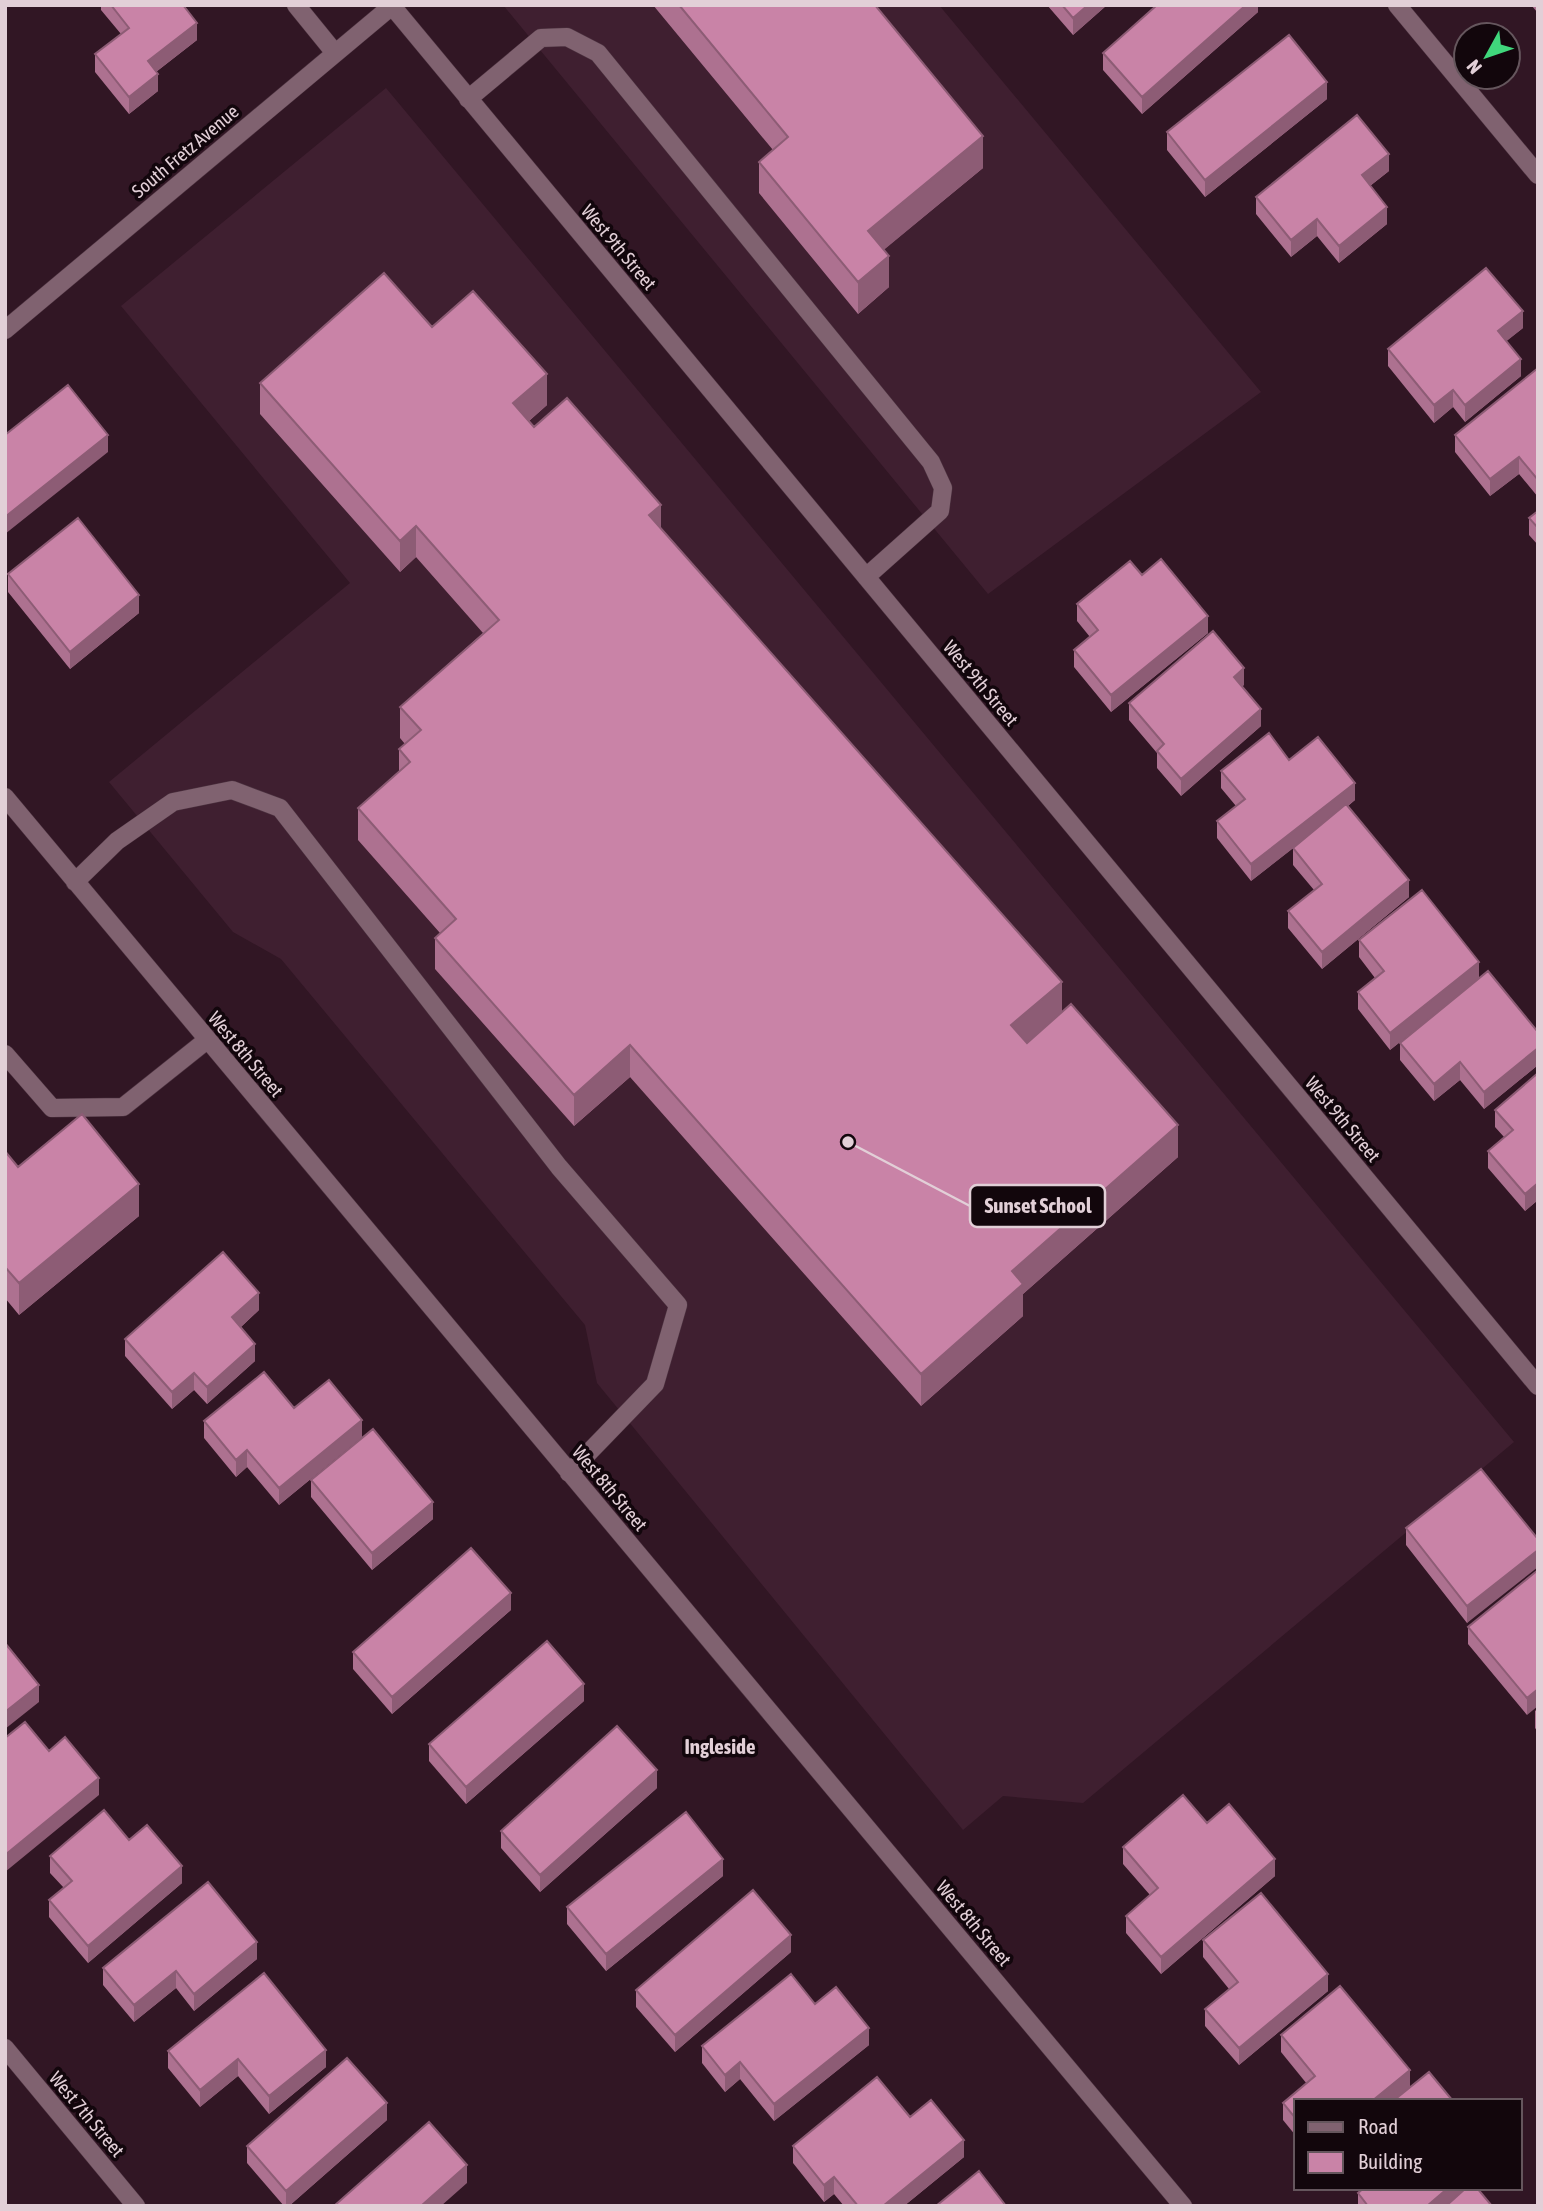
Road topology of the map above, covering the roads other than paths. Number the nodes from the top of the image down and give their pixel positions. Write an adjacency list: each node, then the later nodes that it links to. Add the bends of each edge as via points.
1 (296, 5): 4 (street)
2 (1396, 5): 6 (street)
3 (393, 6): 4 (street, South Fretz Avenue); 5 (street, West 9th Street)
4 (335, 53): 7 (street, South Fretz Avenue)
5 (468, 99): 8 (street, West 9th Street); 8 (street, via 541,38 567,37 598,53 931,462 943,488 940,511)
6 (1538, 175)
7 (5, 330)
8 (866, 577): 13 (street, West 9th Street)
9 (5, 797): 10 (street, West 8th Street)
10 (75, 882): 11 (street, West 8th Street); 14 (street, via 117,841 173,802 232,790 280,808 559,1167 678,1305 655,1384)
11 (207, 1040): 12 (street, via 123,1107 52,1108); 14 (street, West 8th Street)
12 (5, 1054)
13 (1538, 1386)
14 (569, 1473): 17 (street, West 8th Street)
15 (5, 2048): 16 (street, West 7th Street)
16 (136, 2206)
17 (1183, 2206)

